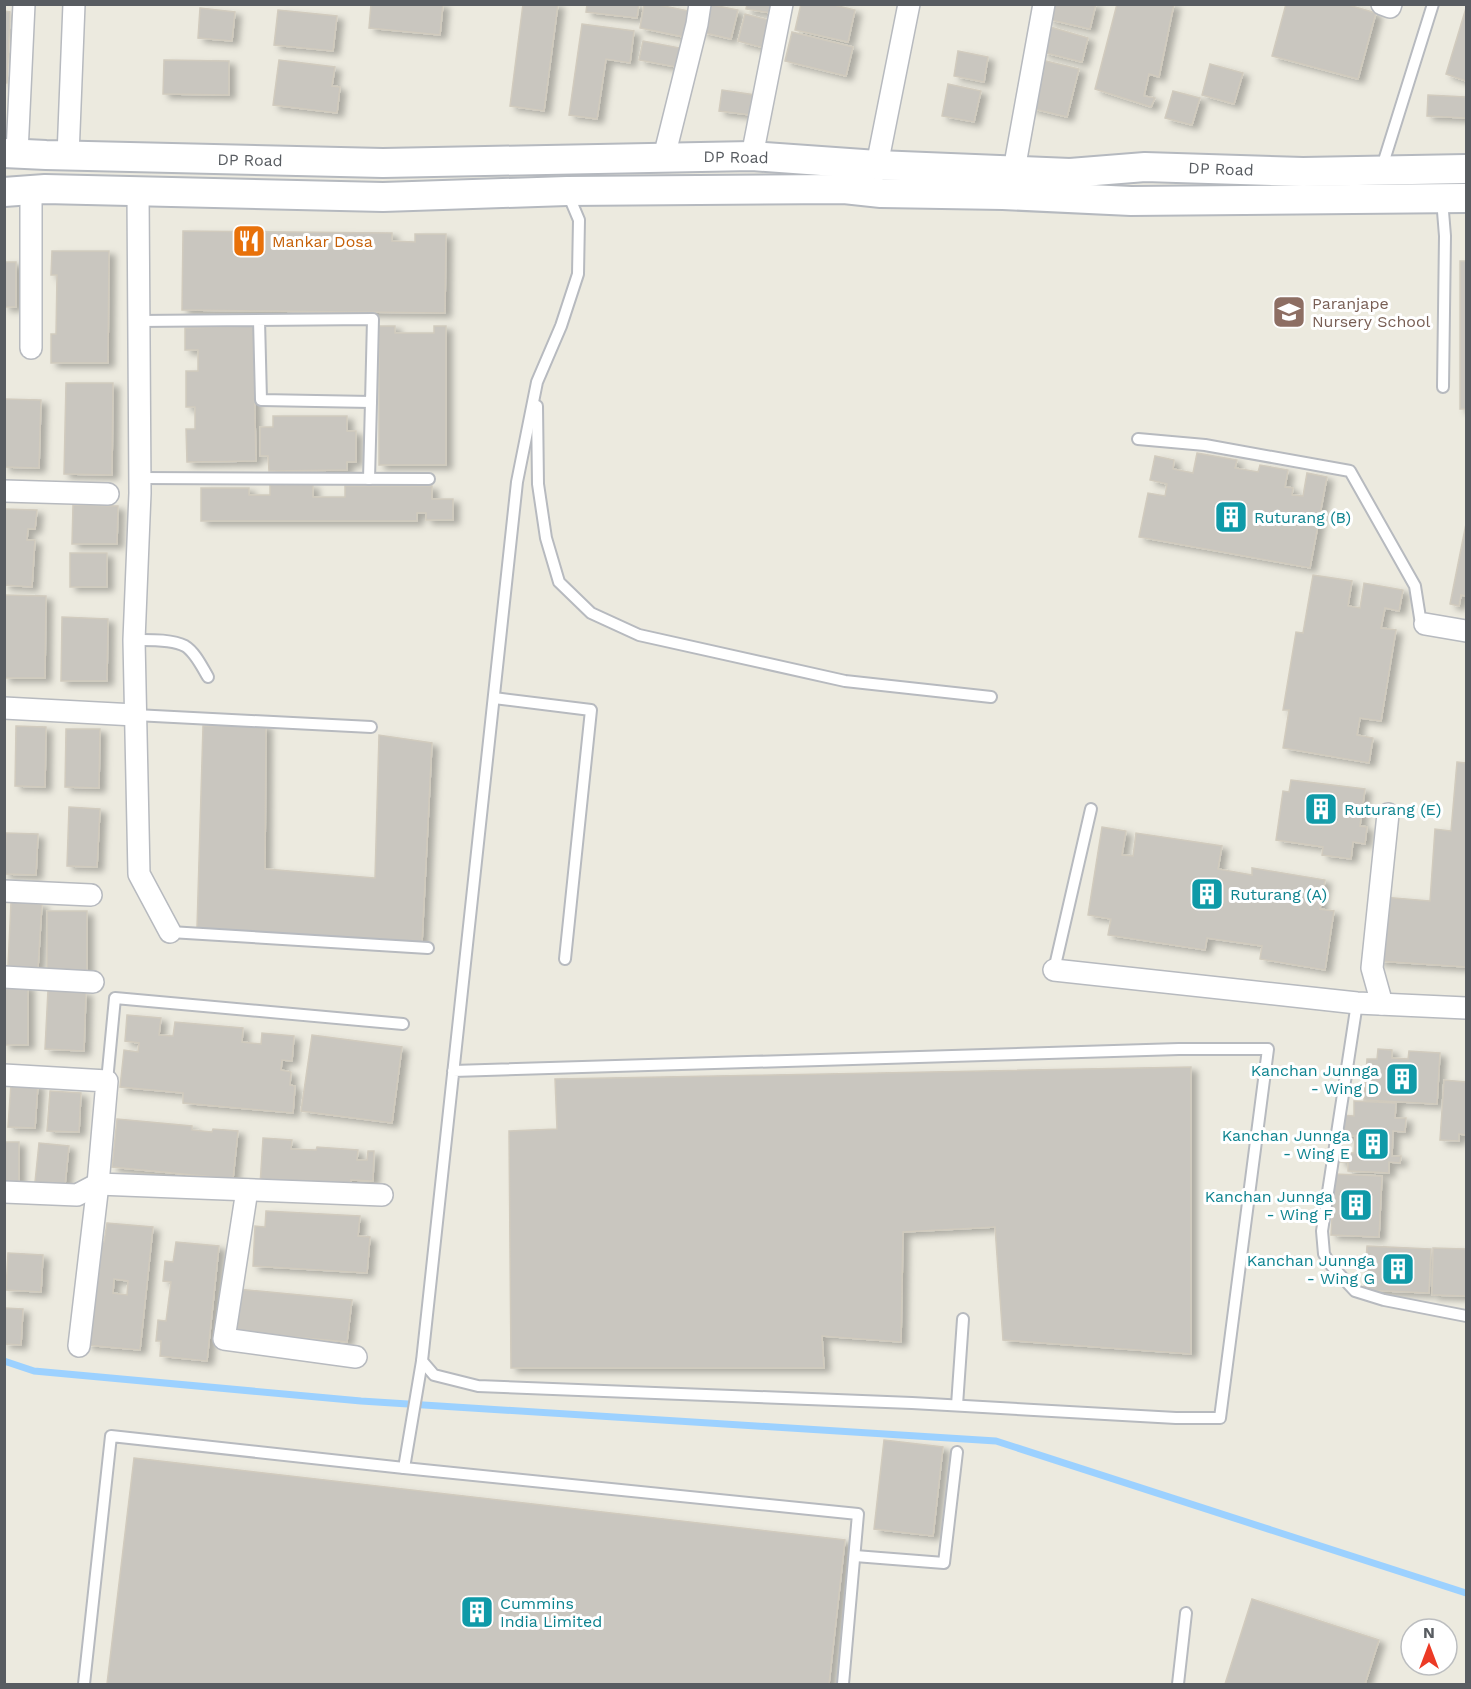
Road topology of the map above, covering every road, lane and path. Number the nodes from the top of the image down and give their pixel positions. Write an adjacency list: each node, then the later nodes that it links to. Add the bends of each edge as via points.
1 (24, 4): 10 (street)
2 (74, 4): 11 (street)
3 (700, 4): 13 (street)
4 (782, 4): 12 (street)
5 (909, 4): 14 (street)
6 (1044, 4): 16 (street)
7 (1382, 4): 8 (street)
8 (1390, 4)
9 (1433, 4): 17 (lane)
10 (11, 153): 11 (main road, DP Road)
11 (68, 156): 13 (main road, DP Road, via 383,163)
12 (752, 156): 13 (main road, DP Road); 14 (main road, DP Road)
13 (664, 157)
14 (877, 165): 16 (main road, DP Road)
15 (1467, 169): 17 (main road, DP Road)
16 (1014, 170): 17 (main road, DP Road, via 1070,173 1144,167)
17 (1381, 171)
18 (18, 191): 19 (main road, DP Road); 24 (street)
19 (138, 191): 20 (main road, DP Road, via 383,196); 23 (street)
20 (567, 191): 21 (main road, DP Road, via 844,189 1131,201); 25 (lane, via 579,220 578,274)
21 (1454, 198): 26 (lane, via 1444,236)
22 (259, 320): 23 (lane); 27 (lane, via 261,399); 27 (lane, via 373,319)
23 (138, 321): 29 (street)
24 (31, 348)
25 (537, 382): 38 (lane, via 517,482); 39 (lane, via 538,484 546,538 559,582 591,613 639,635 834,678)
26 (1443, 387)
27 (371, 402): 30 (lane)
28 (1138, 439): 34 (lane, via 1205,446 1350,471 1415,586 1421,624)
29 (139, 478): 30 (lane); 36 (street)
30 (369, 479): 31 (lane)
31 (429, 479)
32 (4, 491): 33 (street)
33 (108, 494)
34 (1425, 624): 35 (street)
35 (1467, 631)
36 (134, 640): 37 (lane, via 185,646); 41 (street)
37 (208, 677)
38 (494, 698): 49 (lane, via 591,710); 57 (lane)
39 (991, 698)
40 (4, 708): 41 (street)
41 (135, 715): 42 (lane); 47 (street, via 139,874)
42 (371, 727)
43 (1091, 809): 50 (lane)
44 (1388, 814): 54 (street, via 1371,968)
45 (4, 891): 46 (street)
46 (91, 895)
47 (170, 932): 48 (lane)
48 (428, 948)
49 (565, 959)
50 (1054, 970): 53 (street)
51 (4, 977): 52 (street)
52 (93, 982)
53 (1357, 1003): 54 (street); 64 (lane, via 1322,1231 1324,1254 1355,1291)
54 (1382, 1004): 55 (street)
55 (1467, 1008)
56 (403, 1024): 59 (lane, via 115,998)
57 (453, 1071): 68 (lane); 69 (lane, via 1268,1049 1220,1418)
58 (4, 1075): 59 (street)
59 (107, 1081): 60 (street)
60 (98, 1184): 61 (street); 62 (street, via 77,1195); 66 (street)
61 (247, 1190): 63 (street); 67 (street, via 224,1339)
62 (4, 1192)
63 (382, 1195)
64 (1467, 1316)
65 (963, 1319): 69 (lane)
66 (79, 1346)
67 (356, 1357)
68 (422, 1361): 69 (lane, via 434,1376 478,1386); 71 (lane)
69 (957, 1405)
70 (957, 1452): 72 (lane, via 944,1563)
71 (404, 1468): 72 (lane, via 858,1515); 74 (lane, via 111,1436)
72 (855, 1556): 75 (lane)
73 (1186, 1613): 76 (lane)
74 (84, 1684)
75 (843, 1684)
76 (1178, 1684)

